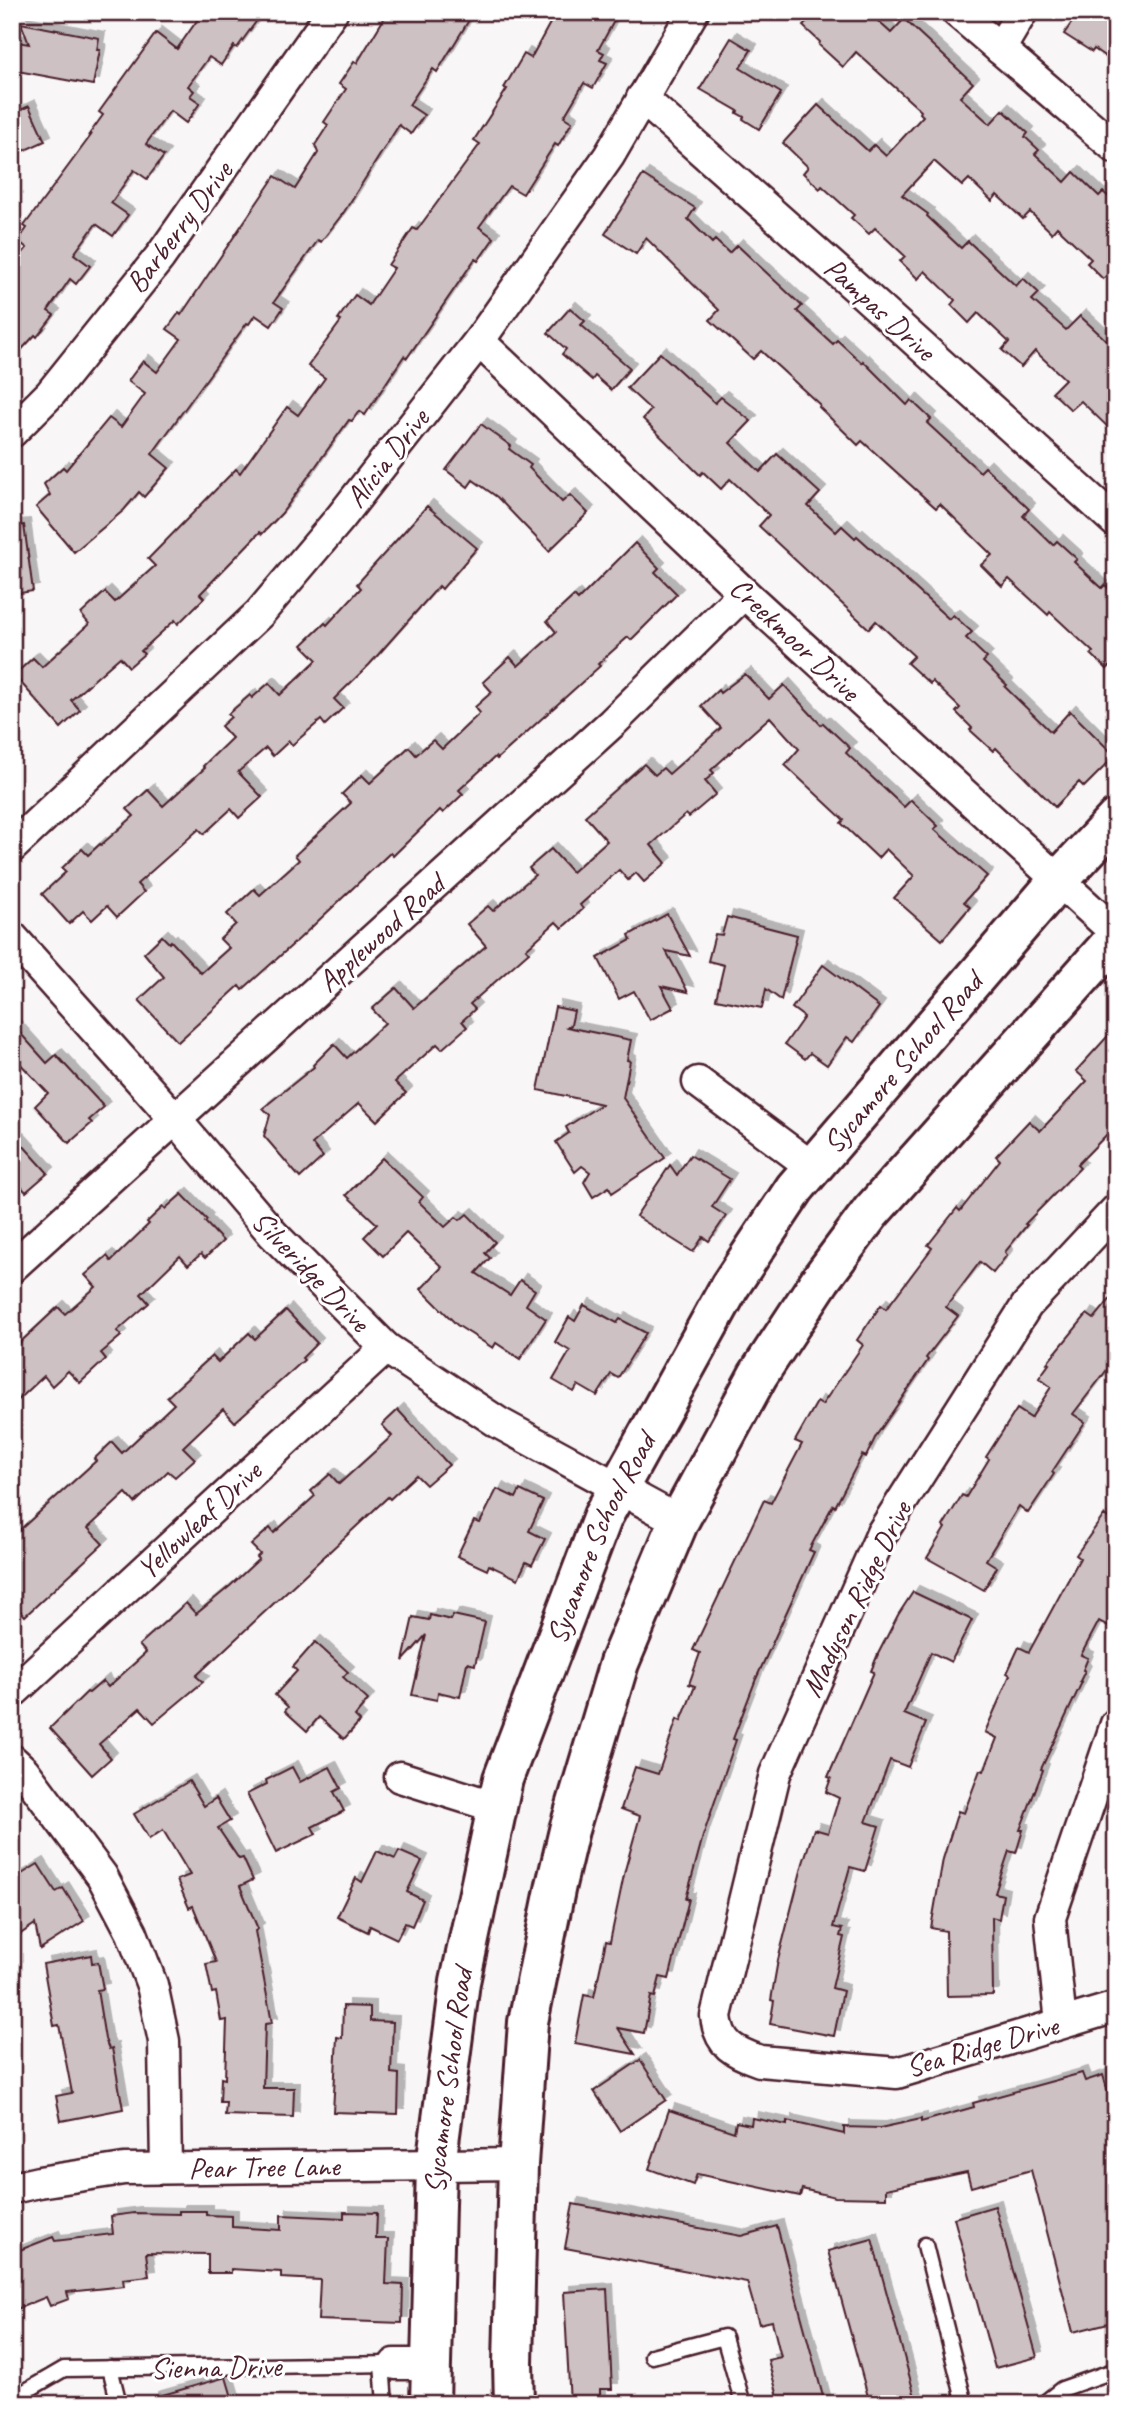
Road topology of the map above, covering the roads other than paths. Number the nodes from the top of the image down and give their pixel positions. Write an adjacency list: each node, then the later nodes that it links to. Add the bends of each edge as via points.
1 (332, 12): 9 (street, Barberry Drive, via 160,257 51,393)
2 (693, 12): 6 (street, Alicia Drive)
3 (957, 12): 5 (street)
4 (1022, 12): 5 (street)
5 (1000, 50): 7 (street)
6 (642, 99): 8 (street, Alicia Drive, via 609,156); 10 (street, Pampas Drive)
7 (1116, 148)
8 (478, 341): 11 (street, Creekmoor Drive); 13 (street, Alicia Drive, via 259,614)
9 (12, 432)
10 (1116, 522)
11 (744, 593): 14 (street, Creekmoor Drive); 18 (street, Applewood Road, via 602,733)
12 (1116, 819): 14 (main road, Sycamore School Road)
13 (12, 847)
14 (1058, 881): 15 (street, Creekmoor Drive); 19 (main road, Sycamore School Road)
15 (1116, 935): 24 (main road, via 871,1212 821,1279 758,1375)
16 (12, 937): 18 (street, Silveridge Drive)
17 (698, 1082): 19 (street)
18 (175, 1119): 21 (street, Applewood Road); 22 (street, Silveridge Drive, via 273,1234)
19 (812, 1167): 23 (main road, Sycamore School Road, via 730,1286)
20 (1116, 1210): 32 (street, Madyson Ridge Drive, via 1027,1305 882,1533 775,1774 716,2016)
21 (12, 1267)
22 (386, 1348): 23 (street, Silveridge Drive, via 499,1423); 25 (street, Yellowleaf Drive)
23 (617, 1488): 24 (street, Silveridge Drive); 29 (main road, Sycamore School Road, via 503,1779)
24 (679, 1521): 33 (main road, via 619,1663 564,1852 528,2022)
25 (12, 1693)
26 (1116, 1724): 31 (street, via 1050,1918)
27 (12, 1760): 35 (street, via 102,1876 132,1933 152,1985 164,2041)
28 (400, 1777): 29 (street)
29 (499, 1808): 34 (main road, Sycamore School Road, via 460,1982)
30 (1116, 2007): 31 (street, Sea Ridge Drive)
31 (1061, 2024): 32 (street, Sea Ridge Drive, via 897,2073 760,2061)
32 (725, 2043)
33 (518, 2164): 34 (street, Pear Tree Lane); 46 (main road)
34 (436, 2165): 35 (street, Pear Tree Lane); 39 (main road, Sycamore School Road)
35 (166, 2168): 36 (street, Pear Tree Lane, via 124,2169)
36 (12, 2188)
37 (925, 2245): 48 (lane)
38 (652, 2356): 47 (lane, via 724,2337)
39 (402, 2364): 40 (lane, Sienna Drive); 44 (lane); 45 (main road, Sycamore School Road)
40 (110, 2368): 42 (lane, Sienna Drive, via 64,2369 26,2391); 43 (lane)
41 (1116, 2370): 49 (lane, via 1062,2389)
42 (14, 2404)
43 (119, 2404)
44 (386, 2404)
45 (430, 2404)
46 (514, 2404)
47 (743, 2404)
48 (965, 2404)
49 (1043, 2404)

